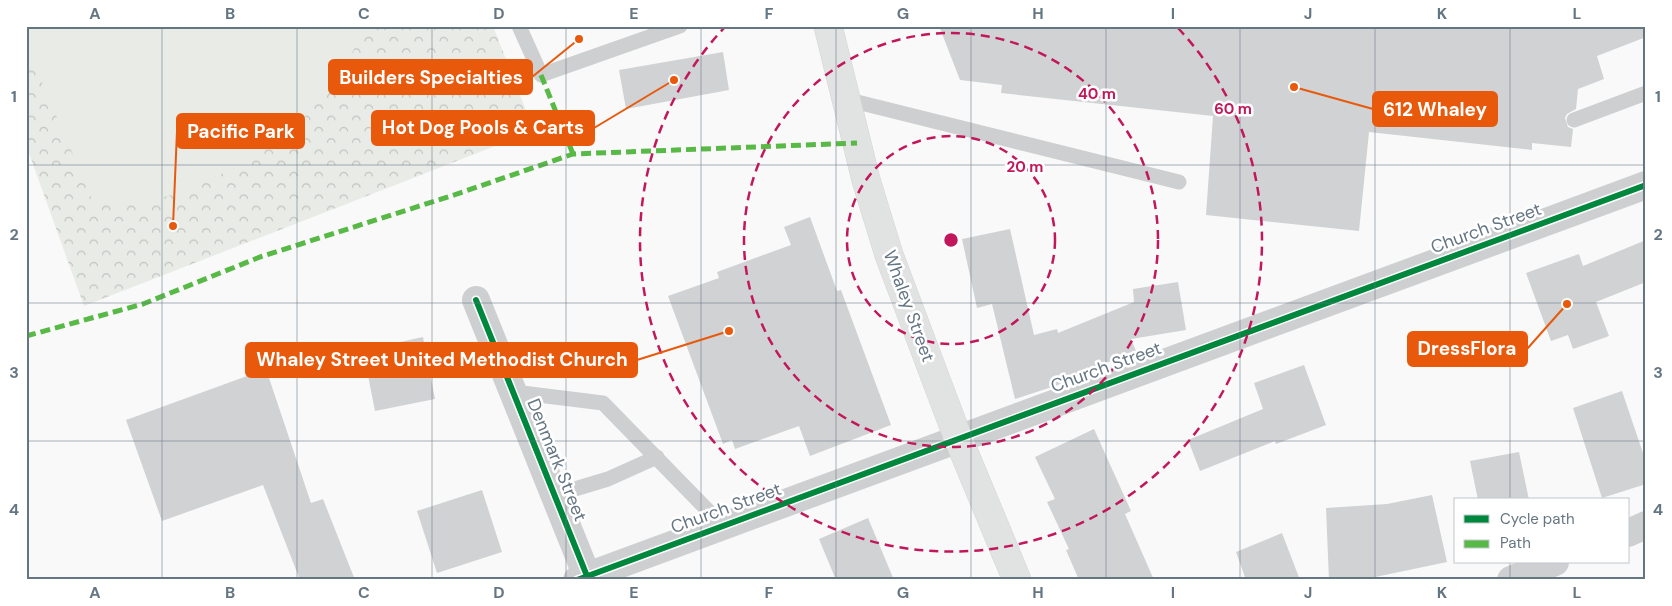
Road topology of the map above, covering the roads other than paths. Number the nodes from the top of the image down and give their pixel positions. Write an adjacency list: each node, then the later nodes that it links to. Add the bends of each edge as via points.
1 (519, 26): 2 (lane, via 541,74)
2 (680, 26)
3 (828, 26): 5 (main road, Whaley Street)
4 (1646, 93): 6 (lane)
5 (845, 99): 7 (lane); 11 (main road, Whaley Street, via 889,255)
6 (1574, 120)
7 (1179, 182)
8 (1646, 185): 11 (street, Church Street)
9 (476, 300): 10 (street, Denmark Street)
10 (514, 392): 12 (lane, via 604,403); 13 (street, Denmark Street)
11 (958, 438): 14 (street, Church Street); 19 (main road, Whaley Street)
12 (657, 457): 13 (lane, via 608,479); 14 (lane)
13 (555, 495): 18 (street, Denmark Street)
14 (722, 525): 18 (street, Church Street)
15 (1646, 526): 16 (street)
16 (1630, 531)
17 (1550, 564): 20 (street)
18 (582, 578)
19 (1016, 579)
20 (1511, 580)

